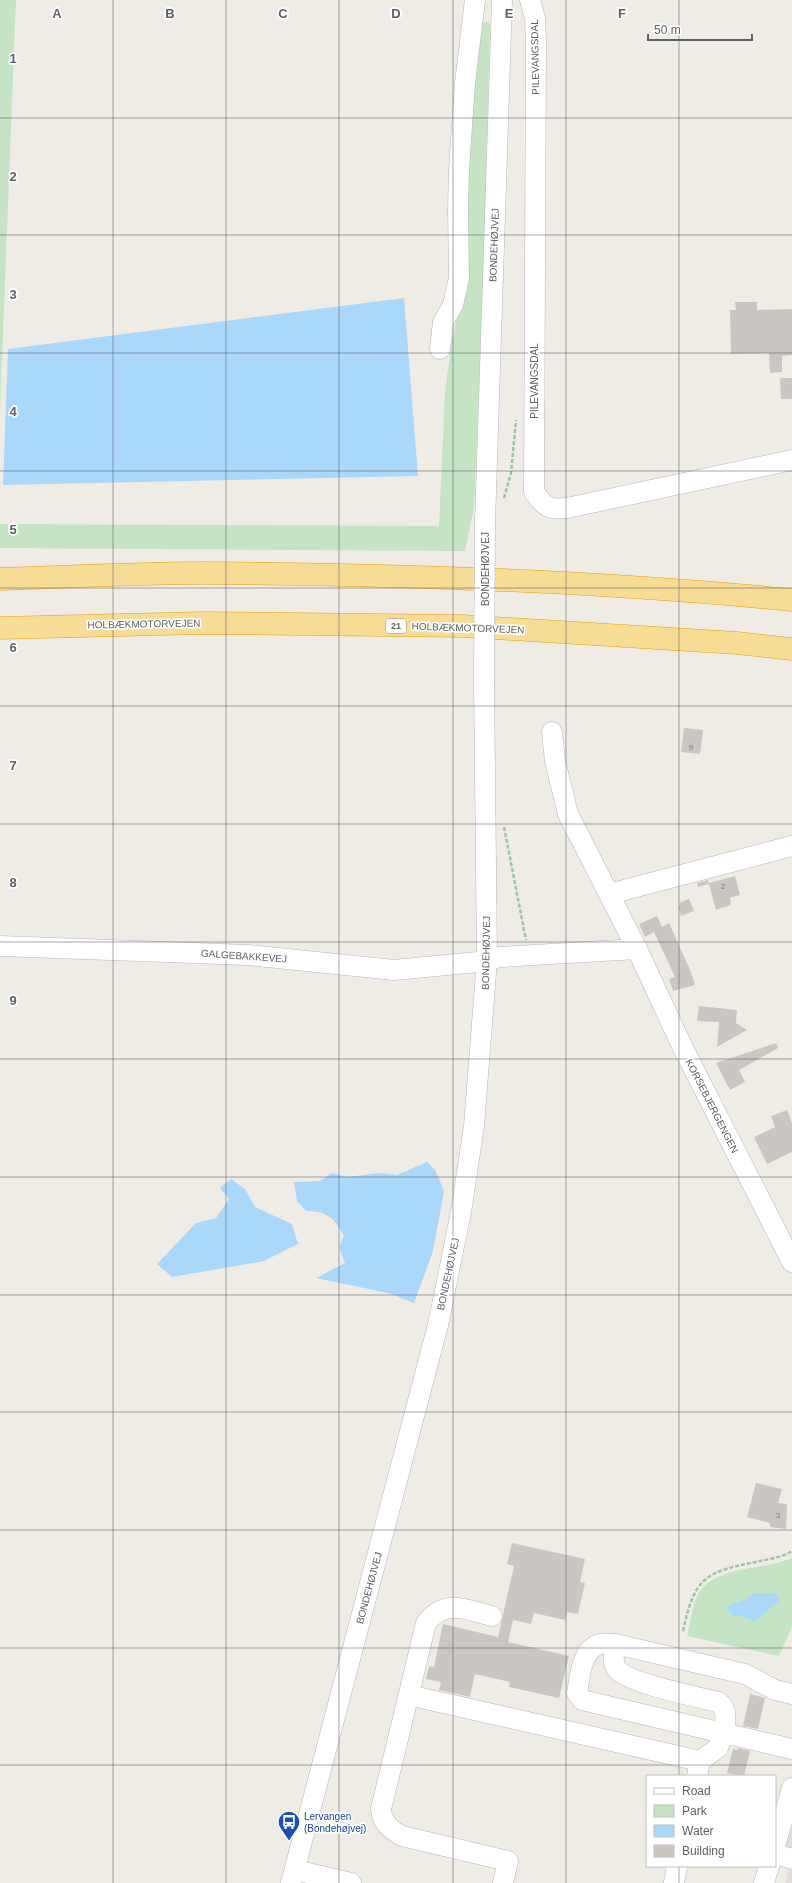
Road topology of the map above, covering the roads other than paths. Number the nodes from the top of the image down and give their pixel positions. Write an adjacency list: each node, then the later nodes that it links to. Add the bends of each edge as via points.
1 (475, 0): 4 (street, via 460,169 458,278 453,305 444,322)
2 (502, 0): 15 (street, BONDEHØJVEJ, bridge, via 485,522)
3 (530, 0): 5 (street, PILEVANGSDAL, via 535,18 536,43 534,492 542,503 552,509 567,508)
4 (440, 349)
5 (792, 460)
6 (0, 578): 7 (highway, via 202,574 462,577)
7 (792, 600)
8 (0, 628): 9 (highway, HOLBÆKMOTORVEJEN / 21, via 202,623 462,626 737,643)
9 (792, 649)
10 (552, 732): 12 (street, KORSEBJERGENGEN, via 555,761 568,814)
11 (792, 846): 12 (street)
12 (609, 894): 14 (street, KORSEBJERGENGEN)
13 (0, 946): 15 (street, GALGEBAKKEVEJ, via 248,955 394,970)
14 (637, 949): 15 (street); 16 (street, KORSEBJERGENGEN, via 683,1048)
15 (487, 960): 30 (street, BONDEHØJVEJ, via 474,1126 461,1212 441,1310)
16 (792, 1262)
17 (492, 1616): 20 (street, via 450,1607 433,1614 426,1623)
18 (615, 1644): 19 (street, via 745,1674 775,1690); 21 (street, via 613,1657 616,1668 623,1675 722,1705 726,1715); 21 (street, via 600,1644 590,1649 584,1660 577,1692 582,1700)
19 (792, 1694)
20 (408, 1695): 23 (street); 32 (street, via 382,1802 381,1817 391,1829 402,1836 508,1861)
21 (723, 1732): 22 (street); 23 (street, via 718,1748)
22 (792, 1749)
23 (699, 1768)
24 (792, 1788): 25 (street)
25 (776, 1843)
26 (776, 1854): 27 (street)
27 (792, 1859)
28 (677, 1867): 33 (street)
29 (769, 1867): 34 (street)
30 (293, 1877): 31 (street)
31 (351, 1883)
32 (503, 1883)
33 (674, 1883)
34 (764, 1883)

